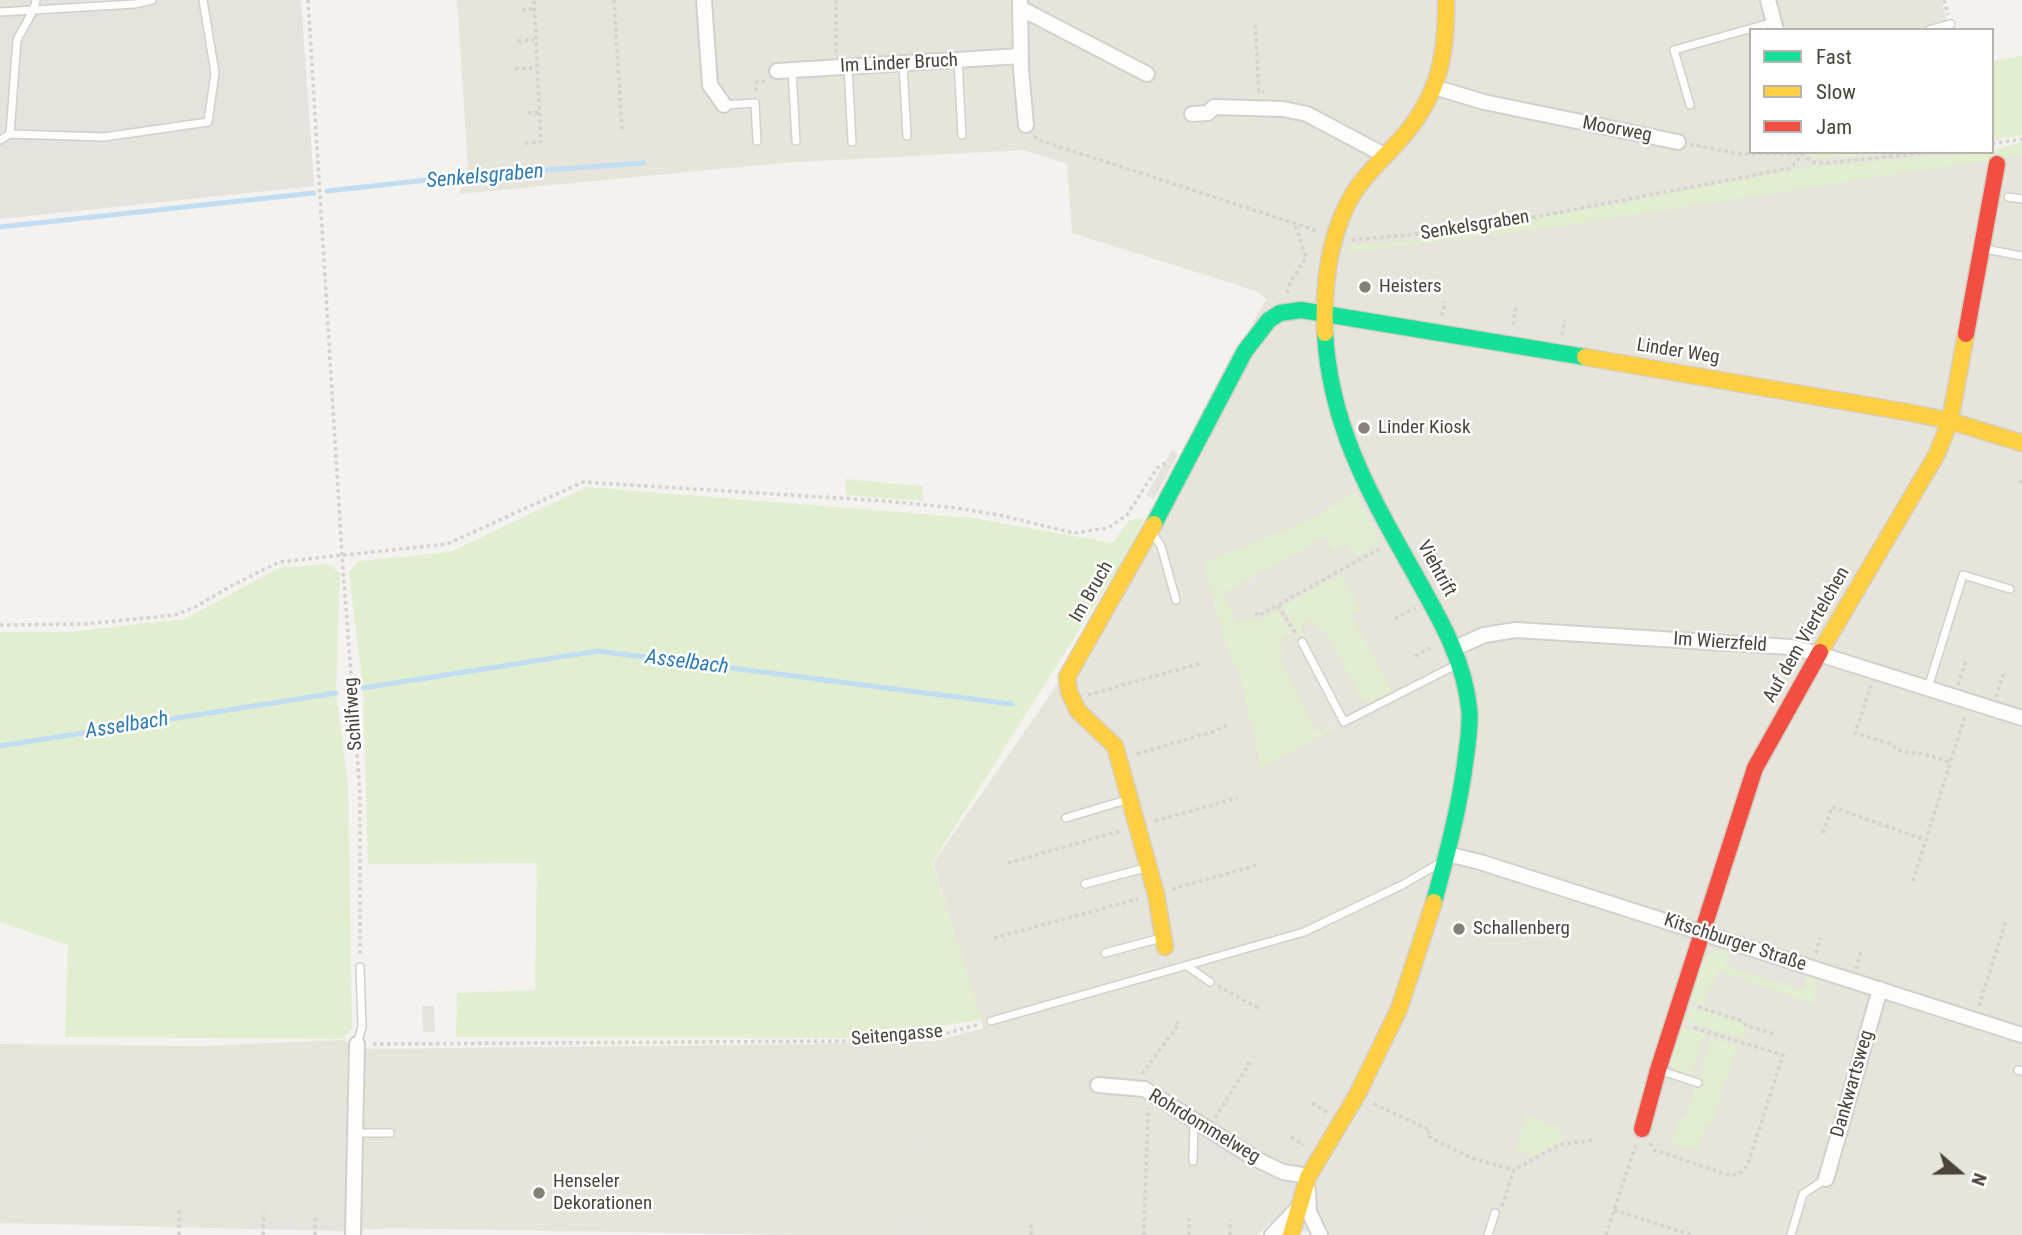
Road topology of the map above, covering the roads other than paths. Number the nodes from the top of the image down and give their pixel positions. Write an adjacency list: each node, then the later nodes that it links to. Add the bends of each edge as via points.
1 (36, 0): 8 (lane)
2 (152, 0): 8 (lane)
3 (203, 0): 26 (lane, via 215,74 208,122 104,137)
4 (704, 0): 22 (street, via 710,85)
5 (1446, 0): 21 (street, Viehtrift, via 1447,37)
6 (1768, 0): 11 (street)
7 (1020, 4): 14 (street); 20 (street)
8 (34, 9): 9 (lane); 26 (lane, via 17,40)
9 (0, 12)
10 (1951, 24): 12 (lane)
11 (1775, 26)
12 (1936, 28)
13 (1749, 32): 23 (lane, via 1674,50)
14 (1021, 56): 15 (street, Im Linder Bruch); 25 (street)
15 (958, 60): 16 (street, Im Linder Bruch); 27 (lane)
16 (903, 63): 17 (street, Im Linder Bruch); 28 (lane)
17 (842, 67): 18 (street, Im Linder Bruch); 32 (lane)
18 (792, 70): 19 (street, Im Linder Bruch); 31 (lane)
19 (777, 71)
20 (1147, 74)
21 (1434, 87): 33 (street, Moorweg, via 1484,102); 34 (street, Viehtrift, via 1418,118)
22 (724, 105): 30 (lane, via 755,103)
23 (1690, 105)
24 (1192, 114): 34 (street, via 1208,113 1214,107 1307,114)
25 (1026, 125)
26 (10, 134): 29 (lane)
27 (962, 135)
28 (908, 136)
29 (0, 139)
30 (757, 141)
31 (796, 141)
32 (852, 142)
33 (1678, 142)
34 (1386, 156): 40 (street, Viehtrift, via 1348,203 1335,236)
35 (1997, 164): 38 (street, Auf dem Viertelchen)
36 (2008, 197): 37 (lane)
37 (2022, 199)
38 (1982, 248): 39 (lane); 41 (street, Auf dem Viertelchen)
39 (2022, 256)
40 (1325, 315): 41 (street, Linder Weg); 43 (street, Im Bruch, via 1291,310 1269,320 1239,362); 48 (street, Viehtrift, via 1330,373 1349,450)
41 (1950, 421): 42 (street, Linder Weg); 47 (street, Auf dem Viertelchen, via 1937,454)
42 (2022, 443)
43 (1151, 531): 45 (lane, via 1161,546); 51 (street, Im Bruch, via 1067,677 1073,707 1115,746)
44 (2010, 589): 49 (lane, via 1963,575)
45 (1176, 600)
46 (1302, 642): 48 (lane, via 1344,722)
47 (1819, 654): 48 (street, Im Wierzfeld, via 1791,647 1516,630 1484,635); 49 (street, Im Wierzfeld); 56 (street, Auf dem Viertelchen, via 1755,768)
48 (1456, 656): 53 (street, Viehtrift, via 1465,681 1470,723 1461,797)
49 (1928, 688): 50 (street, Im Wierzfeld)
50 (2021, 714)
51 (1129, 799): 52 (lane); 54 (street)
52 (1066, 818)
53 (1447, 856): 56 (street, Kitschburger Straße); 59 (lane, via 1402,885 1304,932); 74 (street, Viehtrift, via 1396,1018)
54 (1148, 867): 55 (lane); 57 (street)
55 (1084, 884)
56 (1701, 932): 62 (street, Kitschburger Straße); 66 (street, Auf dem Viertelchen)
57 (1164, 942): 58 (lane)
58 (1105, 953)
59 (1187, 966): 61 (lane); 63 (lane)
60 (360, 967): 65 (lane, via 362,1027)
61 (1210, 982)
62 (1880, 989): 64 (street, Kitschburger Straße); 75 (street, Dankwartsweg)
63 (990, 1021)
64 (2022, 1035)
65 (357, 1044): 71 (street)
66 (1658, 1070): 67 (lane); 70 (street, Auf dem Viertelchen)
67 (1698, 1083)
68 (1098, 1085): 69 (street, Rohrdommelweg, via 1144,1089)
69 (1194, 1121): 73 (lane); 74 (street, Rohrdommelweg, via 1283,1172)
70 (1642, 1129)
71 (355, 1133): 72 (lane); 78 (street)
72 (390, 1133)
73 (1193, 1161)
74 (1310, 1173): 76 (street, Viehtrift); 81 (street, Viehtrift, via 1309,1212)
75 (1826, 1179): 83 (lane, via 1803,1194)
76 (1297, 1209): 79 (street, Viehtrift); 80 (street, Viehtrift)
77 (1495, 1213): 82 (lane)
78 (353, 1235)
79 (1272, 1235)
80 (1291, 1235)
81 (1320, 1235)
82 (1489, 1235)
83 (1791, 1235)

